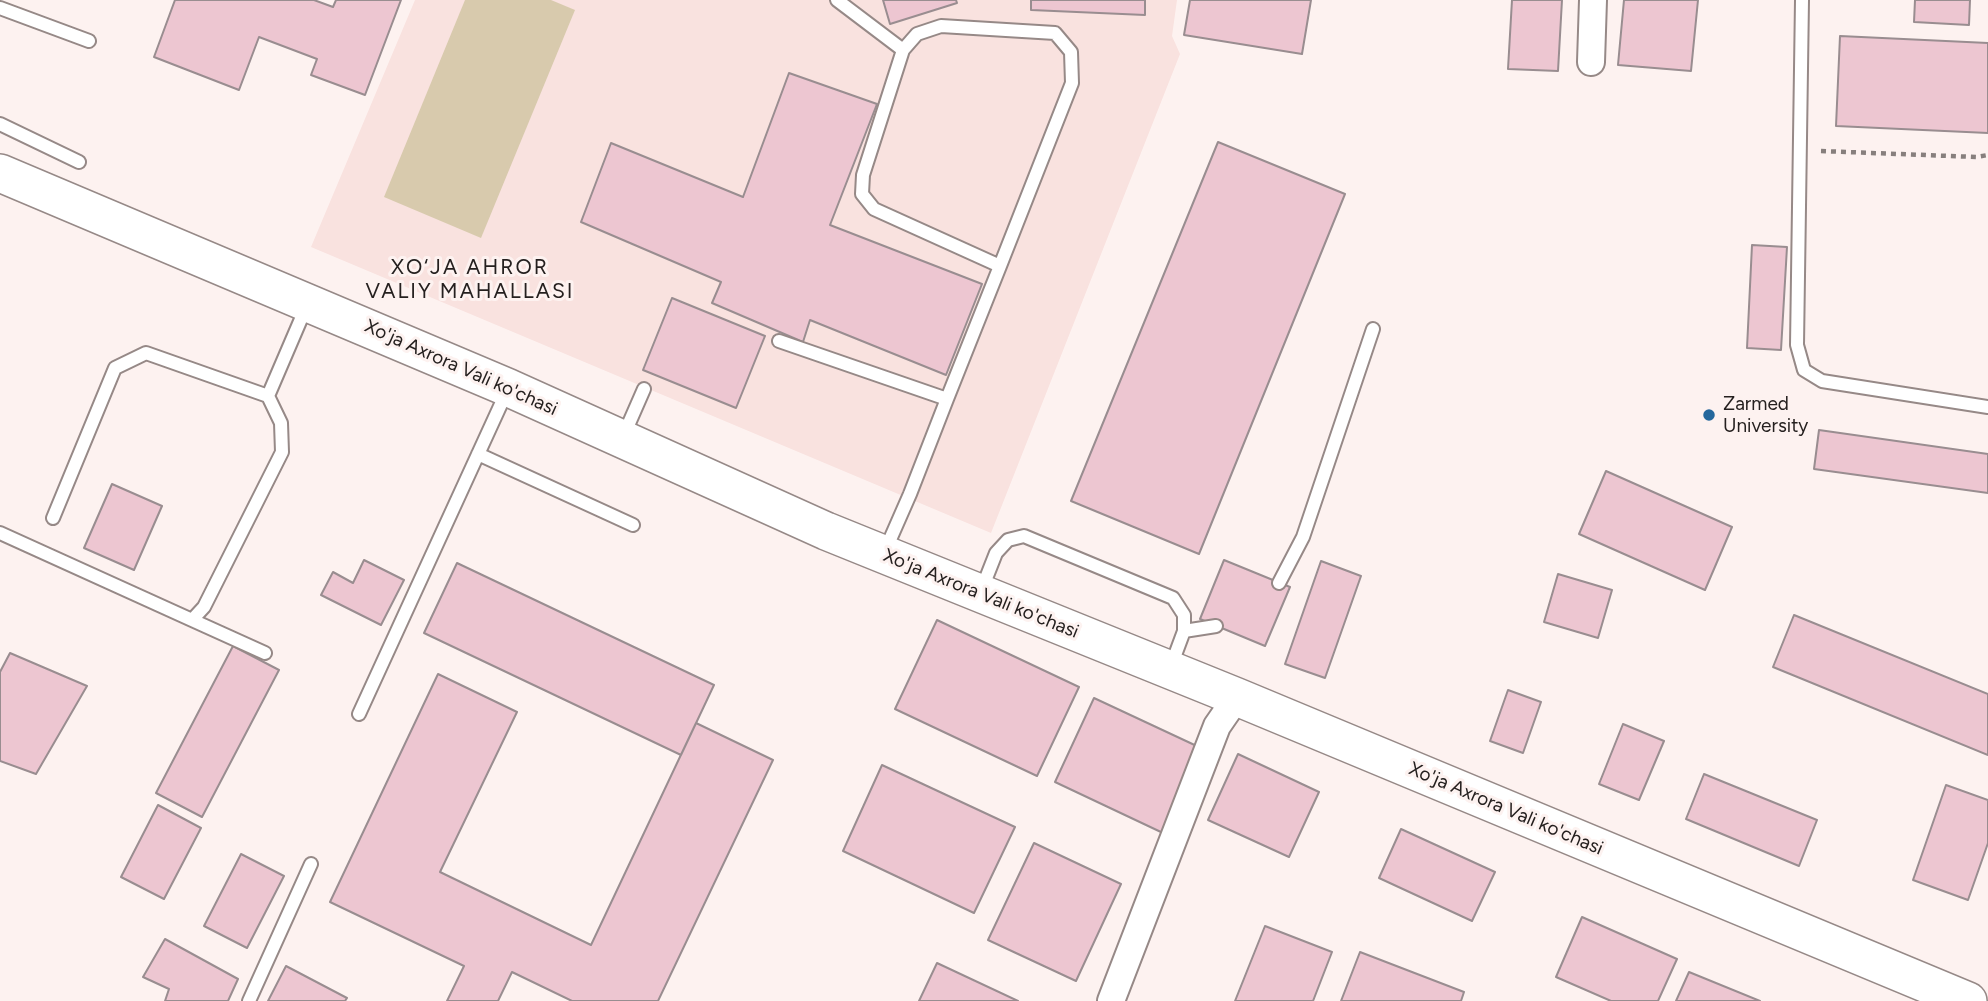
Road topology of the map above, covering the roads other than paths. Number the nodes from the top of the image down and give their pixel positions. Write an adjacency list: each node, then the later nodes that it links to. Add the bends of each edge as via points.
1 (837, 0): 6 (lane)
2 (1593, 0): 7 (street)
3 (1802, 0): 19 (lane, via 1797,345 1804,370 1822,381)
4 (0, 8): 5 (lane)
5 (89, 41)
6 (903, 50): 11 (lane, via 863,175 862,194 874,209); 11 (lane, via 917,34 940,26 1055,33 1071,52 1072,83)
7 (1591, 62)
8 (0, 124): 9 (lane)
9 (79, 162)
10 (0, 173): 12 (main road, Xo'ja Axrora Vali ko'chasi)
11 (1000, 266): 18 (lane)
12 (308, 302): 15 (main road, Xo'ja Axrora Vali ko'chasi); 17 (lane)
13 (1373, 329): 26 (lane, via 1303,537)
14 (779, 341): 18 (lane)
15 (509, 388): 20 (main road, Xo'ja Axrora Vali ko'chasi); 21 (lane)
16 (644, 389): 20 (lane)
17 (268, 396): 22 (lane, via 146,353 115,368); 28 (lane, via 281,423 282,452 204,607)
18 (947, 399): 25 (lane)
19 (1988, 407)
20 (622, 440): 25 (main road, Xo'ja Axrora Vali ko'chasi)
21 (478, 454): 23 (lane); 34 (lane)
22 (53, 518)
23 (634, 526)
24 (0, 533): 28 (lane)
25 (884, 555): 27 (main road, Xo'ja Axrora Vali ko'chasi)
26 (1279, 583)
27 (981, 593): 30 (lane, via 996,553 1008,540 1024,536 1173,598 1184,615); 32 (main road, Xo'ja Axrora Vali ko'chasi)
28 (192, 620): 31 (lane)
29 (1216, 626): 30 (lane)
30 (1184, 631): 32 (lane)
31 (265, 653)
32 (1170, 670): 33 (main road, Xo'ja Axrora Vali ko'chasi)
33 (1237, 697): 37 (street, via 1217,726); 38 (main road, Xo'ja Axrora Vali ko'chasi)
34 (359, 714)
35 (311, 864): 36 (lane)
36 (249, 1001)
37 (1111, 1001)
38 (1968, 1001)

